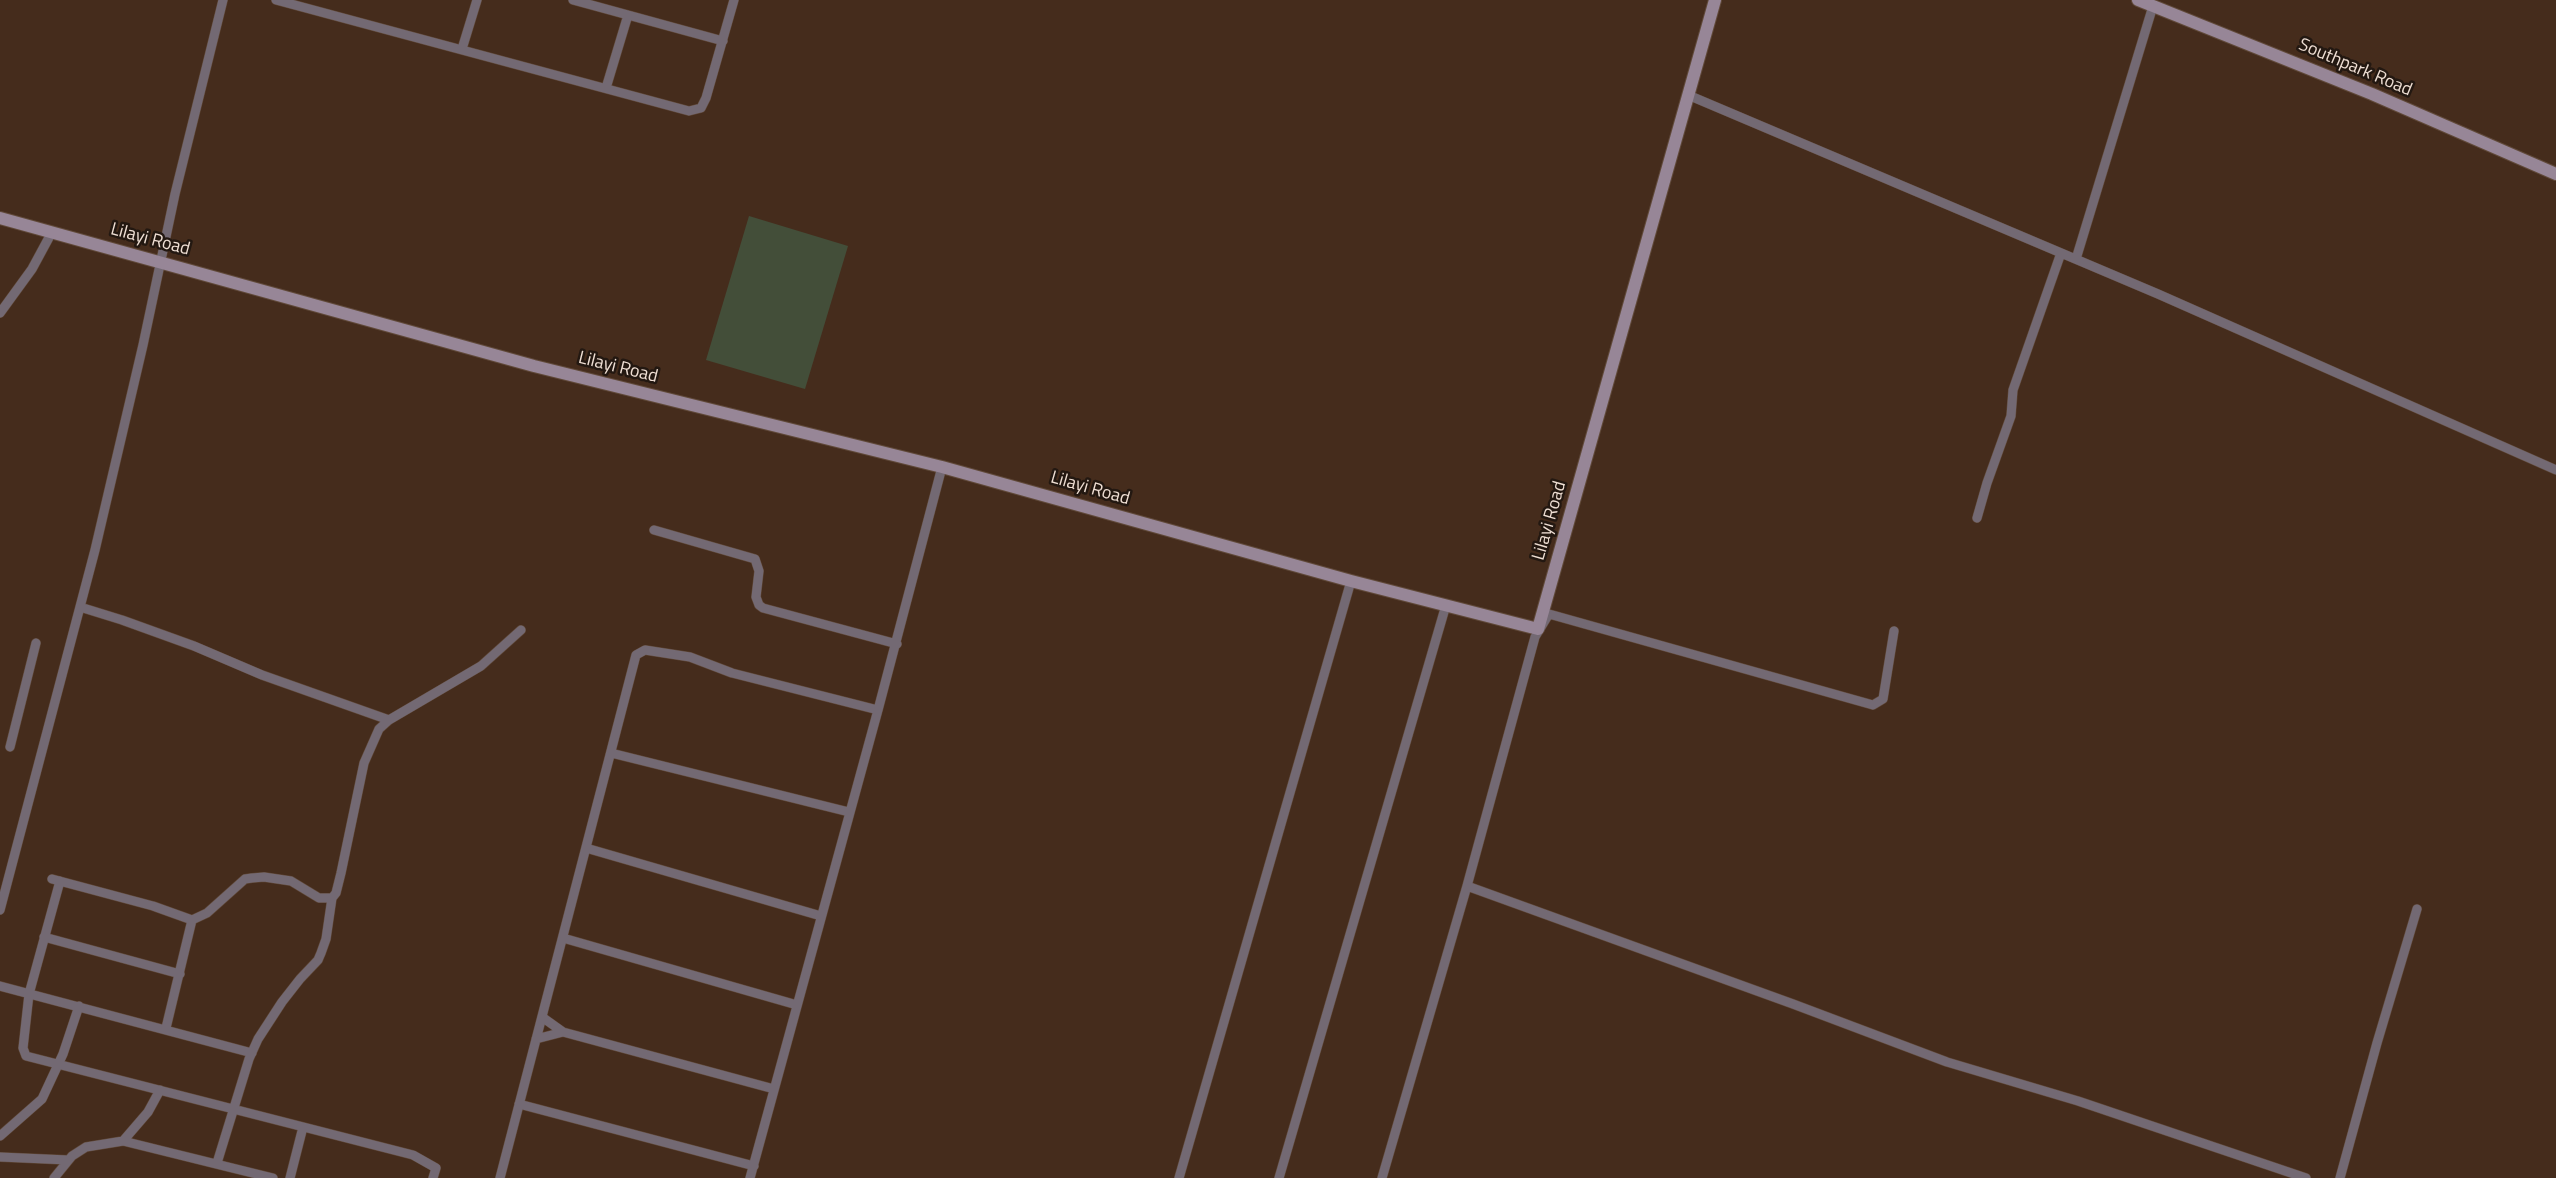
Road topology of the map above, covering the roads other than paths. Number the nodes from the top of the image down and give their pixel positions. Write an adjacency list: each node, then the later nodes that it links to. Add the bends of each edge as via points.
1 (223, 0): 19 (street)
2 (276, 0): 11 (street)
3 (477, 0): 11 (street)
4 (573, 0): 9 (street)
5 (734, 0): 10 (street)
6 (1715, 0): 13 (street, Lilayi Road)
7 (2138, 0): 8 (street, Southpark Road)
8 (2153, 6): 14 (street, Southpark Road, via 2372,94); 18 (street)
9 (628, 15): 10 (street); 12 (street)
10 (723, 42): 12 (street, via 701,108 689,111)
11 (462, 49): 12 (street)
12 (606, 88)
13 (1688, 95): 17 (street); 28 (street, Lilayi Road)
14 (2556, 174)
15 (0, 218): 16 (street, Lilayi Road)
16 (52, 232): 19 (street, Lilayi Road); 20 (street, via 32,269)
17 (2061, 253): 18 (street); 23 (street, via 2013,390 2011,416)
18 (2076, 259): 22 (street)
19 (159, 261): 21 (street, Lilayi Road, via 534,366); 27 (street, via 134,386)
20 (0, 313)
21 (942, 467): 25 (street, Lilayi Road); 32 (street)
22 (2556, 470)
23 (1977, 518)
24 (654, 530): 32 (street, via 755,559 759,571 756,597 763,608)
25 (1351, 581): 26 (street, Lilayi Road); 75 (street)
26 (1446, 605): 28 (street, Lilayi Road); 76 (street)
27 (80, 608): 34 (street, via 194,646); 42 (street)
28 (1538, 629): 30 (street, via 1549,614 1873,705 1883,699); 39 (street)
29 (521, 630): 34 (street, via 482,666)
30 (1894, 631)
31 (36, 644): 35 (street)
32 (897, 644): 33 (street)
33 (878, 710): 36 (street, via 732,673 690,657 645,650 636,655); 37 (street)
34 (389, 720): 40 (street, via 378,729 364,763)
35 (10, 747)
36 (612, 753): 37 (street); 38 (street)
37 (849, 812): 43 (street)
38 (586, 848): 43 (street); 46 (street)
39 (1467, 886): 77 (street); 78 (street, via 1947,1062 2078,1101)
40 (332, 898): 44 (street, via 319,898 291,881 245,879 207,913); 56 (street, via 326,939 318,960 282,1002)
41 (2417, 909): 79 (street)
42 (0, 910)
43 (821, 916): 50 (street)
44 (192, 920): 45 (street, via 56,880); 47 (street)
45 (44, 938): 47 (street); 49 (street)
46 (563, 938): 50 (street); 52 (street)
47 (180, 974): 53 (street)
48 (0, 986): 49 (street)
49 (29, 994): 51 (street); 57 (street, via 24,1052 26,1056)
50 (797, 1005): 58 (street)
51 (79, 1006): 53 (street); 57 (street)
52 (542, 1017): 54 (street); 55 (street)
53 (166, 1029): 56 (street)
54 (563, 1032): 55 (street); 58 (street)
55 (536, 1039): 60 (street)
56 (252, 1053): 61 (street)
57 (59, 1065): 59 (street); 63 (street, via 42,1099)
58 (774, 1089): 68 (street)
59 (160, 1090): 61 (street); 64 (street, via 148,1112)
60 (519, 1104): 68 (street); 73 (street)
61 (234, 1108): 62 (street); 67 (street)
62 (303, 1127): 71 (street); 72 (street, via 413,1155 436,1168)
63 (0, 1136)
64 (123, 1140): 66 (street, via 86,1147); 67 (street)
65 (0, 1157): 66 (street)
66 (68, 1160): 69 (street)
67 (217, 1163): 70 (street)
68 (754, 1166): 74 (street)
69 (54, 1178)
70 (273, 1178)
71 (290, 1178)
72 (433, 1178)
73 (500, 1178)
74 (750, 1178)
75 (1179, 1178)
76 (1279, 1178)
77 (1382, 1178)
78 (2306, 1178)
79 (2340, 1178)

